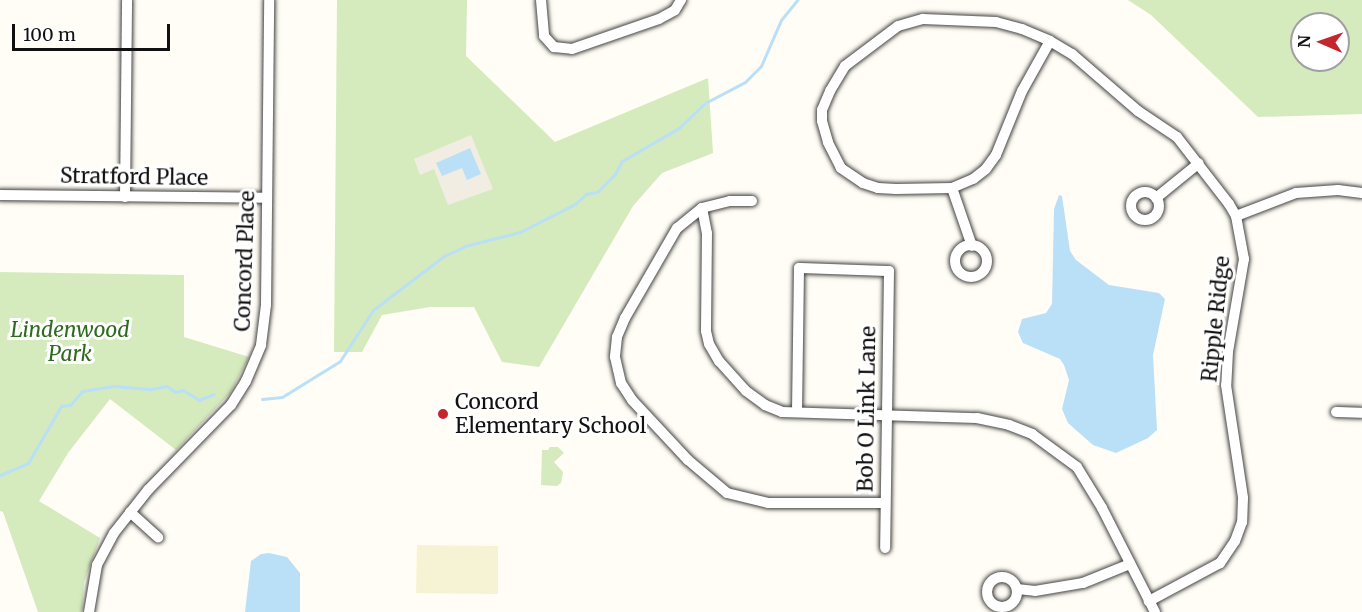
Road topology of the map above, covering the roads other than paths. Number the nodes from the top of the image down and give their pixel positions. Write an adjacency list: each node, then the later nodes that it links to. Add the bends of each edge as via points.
1 (128, 0): 10 (street)
2 (269, 0): 11 (street, Concord Place)
3 (541, 0): 4 (street, via 542,28 548,42 564,49 659,19)
4 (680, 2)
5 (1050, 41): 6 (street, Ripple Ridge, via 1177,137); 7 (street, Ripple Ridge, via 1022,91 996,155 974,179); 7 (street, Ripple Ridge, via 996,22 910,21 870,45 845,66 835,81 822,110 822,121 841,168 878,188)
6 (1199, 163): 12 (street); 15 (street, Ripple Ridge)
7 (952, 188): 16 (street)
8 (1362, 193): 15 (street, via 1338,190 1285,195)
9 (0, 195): 10 (street, Stratford Place)
10 (125, 197): 11 (street, Stratford Place)
11 (267, 198): 22 (street, Concord Place, via 265,319 253,367 231,405)
12 (1156, 198)
13 (752, 201): 14 (street, via 730,201)
14 (702, 208): 17 (street, via 707,233 706,331 712,351 718,362 758,400 782,412); 21 (street, via 677,228 625,318 615,347 615,363 632,400 688,460 727,493 768,503)
15 (1236, 216): 27 (street, Ripple Ridge, via 1243,270 1226,385 1243,498 1242,522 1235,541 1220,562)
16 (972, 246)
17 (796, 412): 20 (street); 20 (street, Bob O Link Lane, via 799,268 889,271)
18 (1336, 412): 19 (street)
19 (1362, 413)
20 (880, 415): 21 (street, Bob O Link Lane); 25 (street, via 977,418 1009,425 1043,441 1077,467)
21 (885, 503): 24 (street, Bob O Link Lane)
22 (130, 512): 23 (street); 28 (street, Concord Place, via 98,565)
23 (158, 537)
24 (885, 548)
25 (1130, 564): 26 (street, via 1083,583 1035,591); 27 (street)
26 (1017, 589)
27 (1149, 601): 29 (street)
28 (90, 612)
29 (1155, 612)

